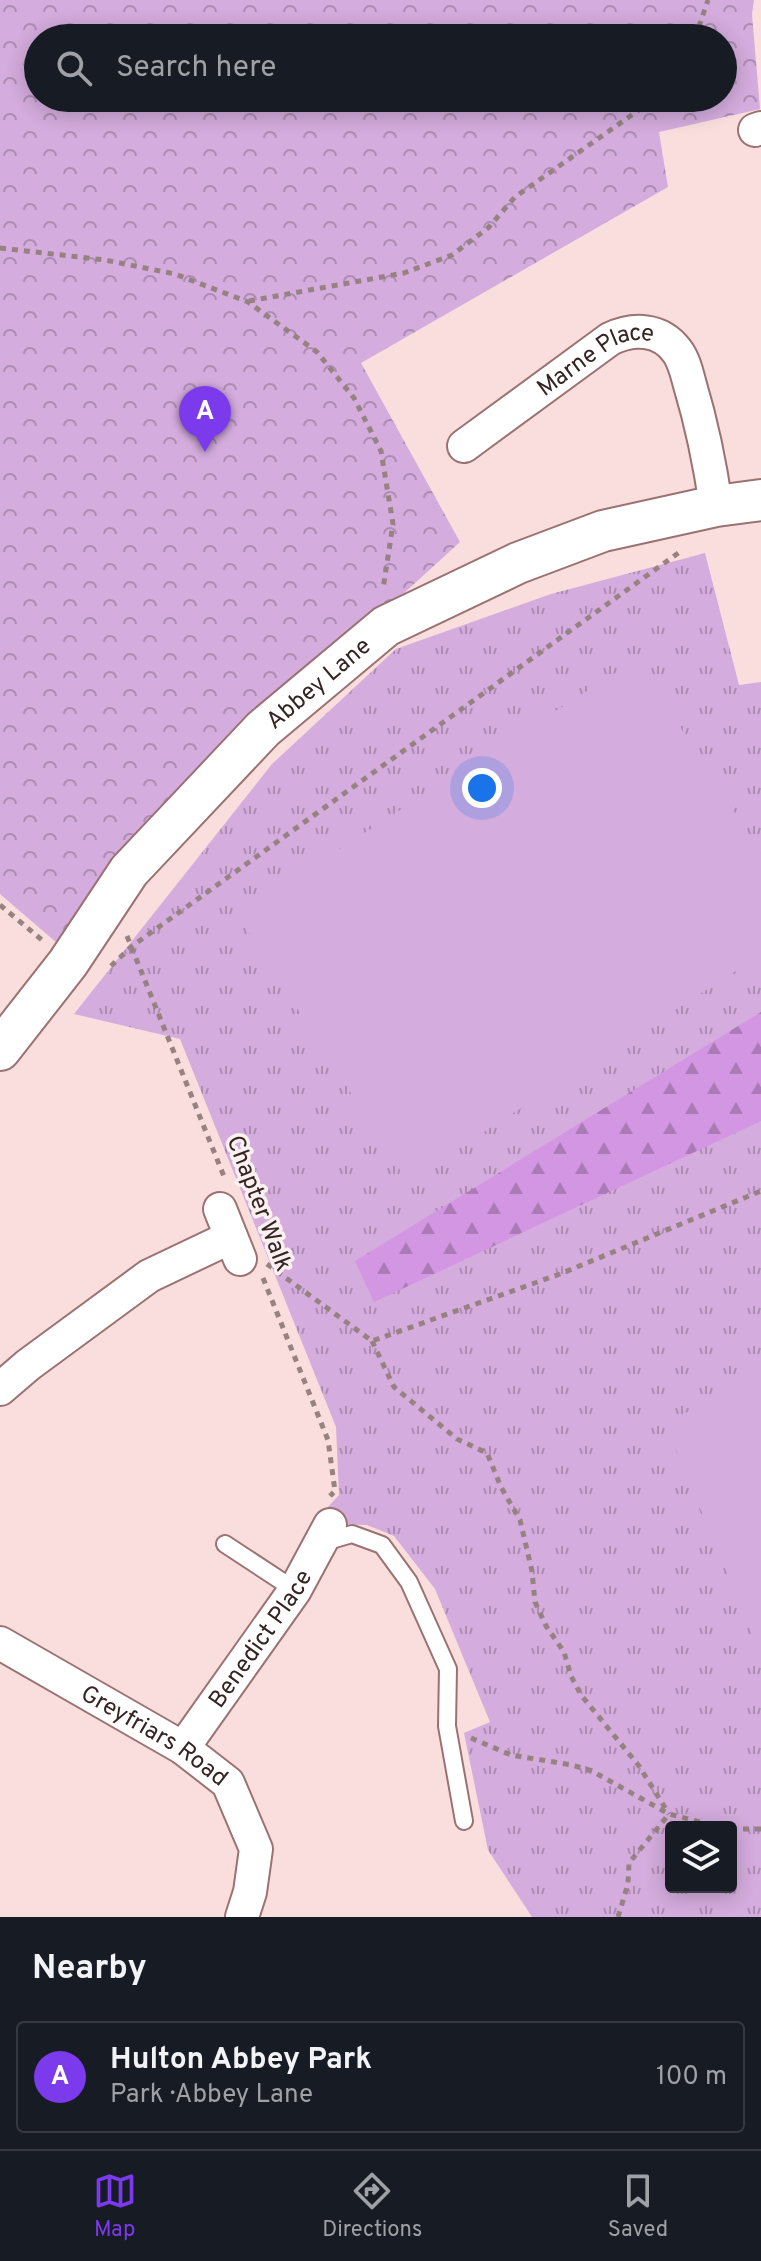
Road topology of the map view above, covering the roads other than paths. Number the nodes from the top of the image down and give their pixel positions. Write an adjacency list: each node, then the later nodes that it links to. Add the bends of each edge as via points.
1 (464, 446): 3 (street, Marne Place, via 610,339 646,331 679,353 703,430)
2 (761, 500): 3 (street, Abbey Lane)
3 (716, 506): 4 (street, Abbey Lane, via 558,546 386,626 263,729 129,871 68,963)
4 (0, 1050)
5 (241, 1237): 6 (street, via 149,1276)
6 (0, 1389)
7 (325, 1534): 9 (street, Benedict Place); 12 (lane, via 352,1534 382,1545 409,1582 448,1669 447,1726)
8 (225, 1544): 9 (lane)
9 (295, 1590): 11 (street, Benedict Place)
10 (2, 1650): 11 (street, Greyfriars Road)
11 (183, 1748): 13 (street, Greyfriars Road, via 228,1783 256,1849)
12 (464, 1821)
13 (242, 1917)

